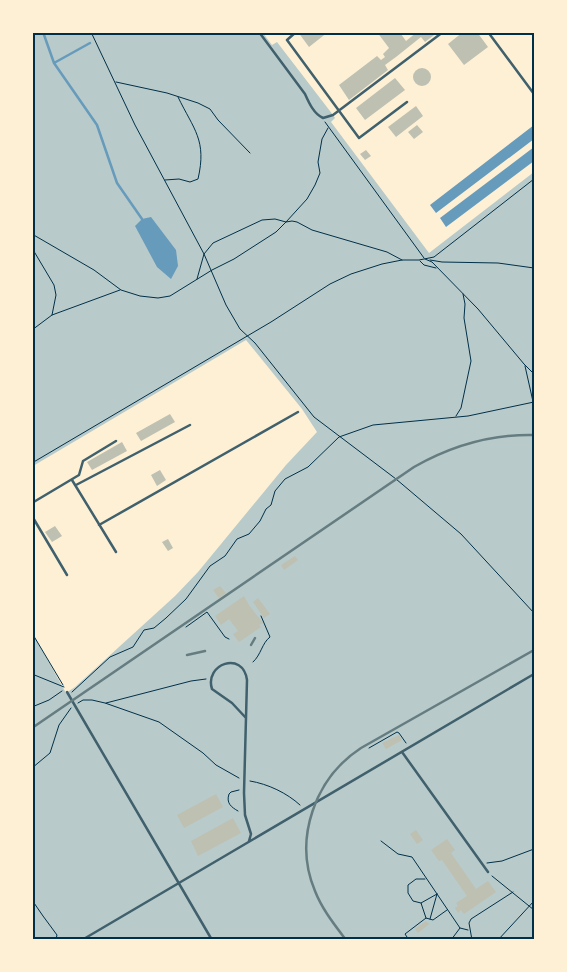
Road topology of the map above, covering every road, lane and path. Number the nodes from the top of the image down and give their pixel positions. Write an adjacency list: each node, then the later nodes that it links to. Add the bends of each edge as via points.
1 (91, 32): 6 (path)
2 (259, 32): 11 (lane, via 306,94 318,116)
3 (296, 32): 10 (lane, via 287,40)
4 (443, 32): 10 (lane)
5 (488, 32): 7 (lane)
6 (115, 82): 8 (path); 15 (path)
7 (534, 94)
8 (178, 96): 13 (path, via 210,108); 15 (path, via 201,142 200,168 198,179 190,182)
9 (407, 102): 10 (lane, via 359,138)
10 (339, 109): 11 (lane)
11 (323, 118): 12 (path)
12 (328, 128): 16 (path, via 322,139 318,162 320,173 315,185); 20 (path)
13 (250, 153)
14 (534, 178): 20 (path, via 438,255)
15 (164, 180): 19 (path)
16 (286, 222): 19 (path, via 270,219 256,223 213,243); 21 (path, via 297,222); 25 (path, via 276,232)
17 (32, 234): 27 (path, via 94,270)
18 (32, 248): 29 (path, via 54,285 56,295)
19 (204, 254): 25 (path); 26 (path)
20 (424, 258): 22 (path); 23 (path); 24 (path)
21 (402, 260): 22 (path); 31 (path, via 367,268 330,284)
22 (419, 260): 23 (path)
23 (436, 268): 28 (path)
24 (534, 268)
25 (212, 270): 26 (path); 31 (path, via 226,305)
26 (197, 279): 27 (path, via 170,296 158,298)
27 (121, 290): 29 (path)
28 (462, 293): 32 (path); 39 (path, via 471,361 462,408)
29 (52, 315): 30 (path)
30 (32, 330)
31 (247, 335): 36 (path); 43 (path)
32 (524, 364): 33 (path); 34 (path)
33 (534, 374)
34 (534, 402): 35 (path); 39 (path)
35 (534, 406)
36 (306, 407): 37 (path); 41 (path)
37 (302, 409)
38 (298, 412): 48 (lane)
39 (455, 417): 41 (path, via 373,425)
40 (190, 425): 45 (lane)
41 (340, 437): 51 (path, via 461,534); 61 (path, via 308,467 285,479 275,491 271,505 249,534 235,542 225,556 210,566 186,599 166,618 154,628 144,630 133,647 110,657)
42 (116, 441): 44 (lane, via 83,461 79,475)
43 (32, 462)
44 (72, 480): 45 (lane); 46 (lane)
45 (76, 485): 48 (lane)
46 (32, 503)
47 (32, 516): 50 (lane)
48 (99, 525): 49 (lane)
49 (116, 552)
50 (68, 575)
51 (534, 613)
52 (260, 616): 56 (path, via 270,637)
53 (186, 627): 55 (path, via 207,612)
54 (32, 632): 60 (path)
55 (229, 639)
56 (253, 662)
57 (32, 674): 60 (path)
58 (534, 674): 67 (lane)
59 (211, 679): 62 (path, via 190,681); 65 (lane, via 210,684 216,693 232,703); 65 (lane, via 215,670 224,664 232,662 241,667 247,680)
60 (64, 687): 61 (path); 64 (path, via 49,700)
61 (68, 694): 63 (lane)
62 (105, 703): 63 (path, via 83,700); 70 (path, via 159,722 216,765)
63 (75, 705): 69 (path, via 59,725 48,756); 80 (lane)
64 (32, 707)
65 (246, 718): 70 (lane)
66 (369, 748): 67 (path, via 397,732)
67 (408, 748): 68 (lane)
68 (402, 752): 72 (lane); 77 (lane)
69 (32, 768)
70 (244, 780): 71 (lane); 72 (path, via 282,792)
71 (244, 793): 73 (lane); 73 (path, via 240,790 231,792 228,801 234,809)
72 (304, 810): 75 (lane)
73 (246, 815): 75 (lane, via 251,834)
74 (380, 841): 79 (path, via 398,854 412,857)
75 (248, 843): 80 (lane)
76 (534, 849): 77 (path, via 502,861)
77 (481, 864): 78 (lane)
78 (488, 872): 81 (path)
79 (426, 878): 82 (path); 85 (path, via 416,879 408,885 413,901)
80 (179, 883): 94 (lane); 95 (lane)
81 (513, 892): 86 (path); 92 (path, via 473,917 469,923)
82 (437, 894): 85 (path); 87 (path); 90 (path)
83 (32, 900): 93 (path, via 53,927)
84 (534, 902): 86 (path)
85 (421, 903): 89 (path)
86 (529, 906): 88 (path); 99 (path)
87 (447, 910): 90 (path); 91 (path)
88 (534, 910)
89 (426, 918): 90 (path); 96 (path, via 405,934)
90 (430, 919)
91 (460, 928): 92 (path); 97 (path)
92 (470, 930): 98 (path)
93 (56, 939)
94 (82, 940)
95 (212, 940)
96 (408, 940)
97 (451, 940)
98 (472, 940)
99 (498, 940)

